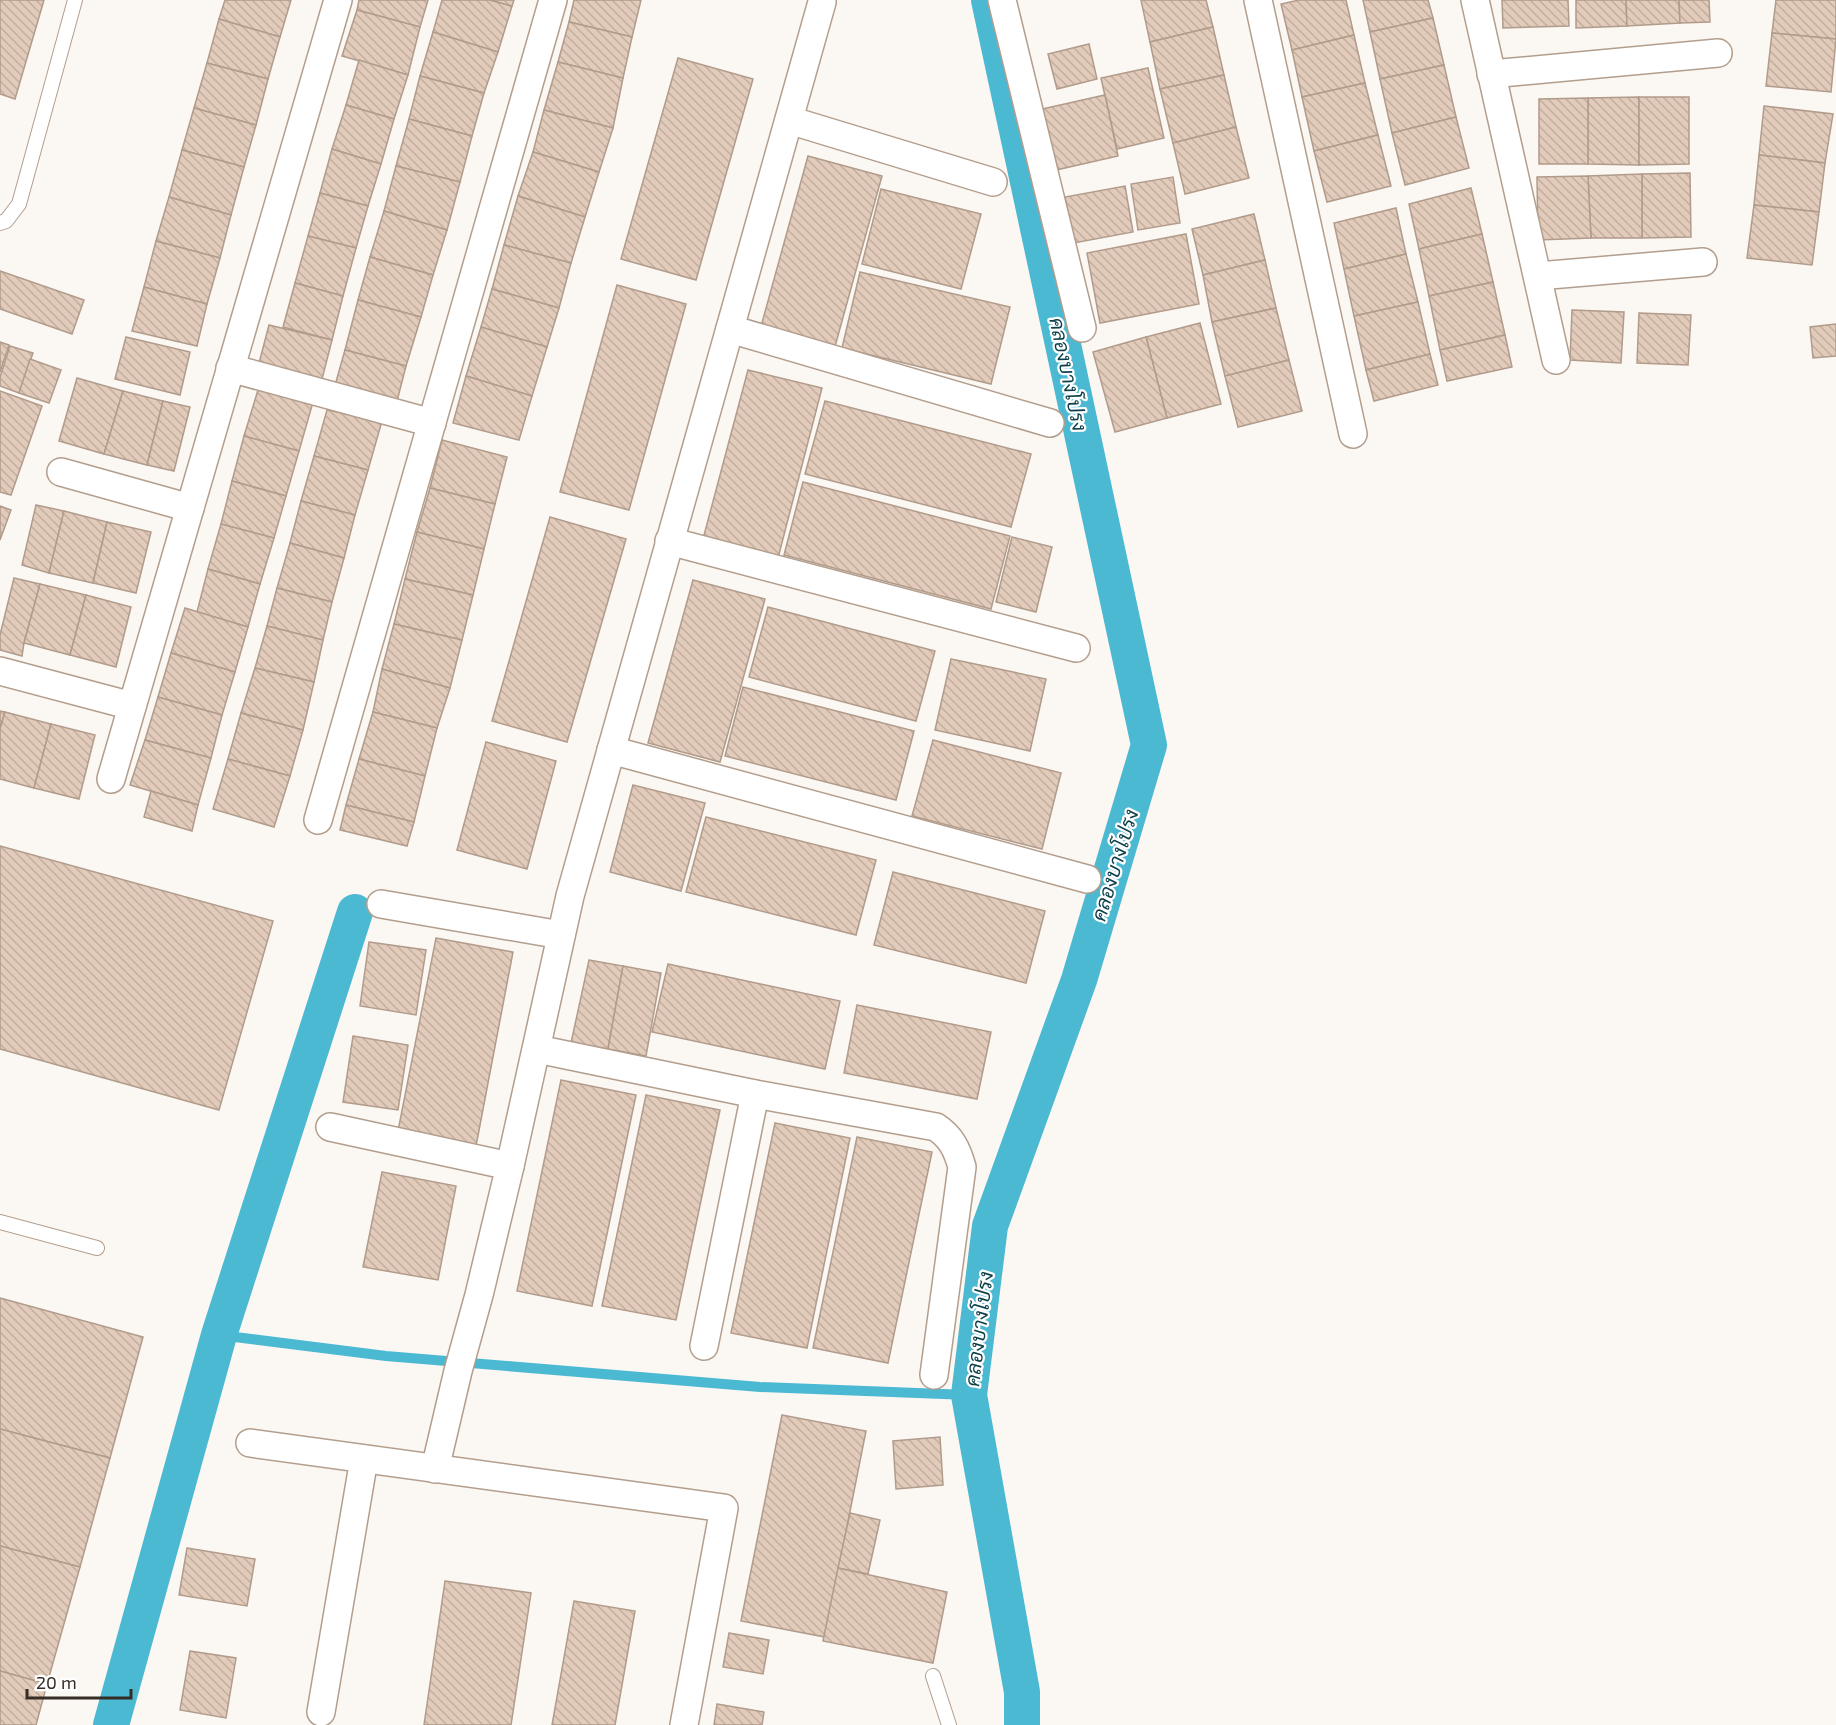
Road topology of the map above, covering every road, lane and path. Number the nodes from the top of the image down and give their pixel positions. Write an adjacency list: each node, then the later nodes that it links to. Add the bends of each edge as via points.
1 (75, 0): 12 (lane, via 19,204)
2 (338, 0): 18 (street)
3 (554, 0): 19 (street)
4 (1002, 0): 15 (street)
5 (1258, 0): 21 (street)
6 (1475, 0): 9 (street)
7 (821, 1): 10 (street)
8 (1718, 53): 9 (street)
9 (1491, 74): 14 (street)
10 (789, 120): 11 (street); 16 (street)
11 (993, 182)
12 (0, 223)
13 (1703, 262): 14 (street)
14 (1538, 276): 17 (street)
15 (1082, 328)
16 (730, 329): 20 (street); 24 (street)
17 (1556, 360)
18 (230, 368): 19 (street); 23 (street)
19 (432, 423): 30 (street)
20 (1050, 423)
21 (1353, 434)
22 (61, 472): 23 (street)
23 (190, 508): 27 (street)
24 (669, 542): 25 (street); 28 (street)
25 (1076, 648)
26 (0, 671): 27 (street)
27 (132, 706): 29 (street)
28 (611, 750): 31 (street); 33 (street)
29 (111, 779)
30 (318, 820)
31 (1088, 879)
32 (381, 904): 33 (street)
33 (561, 935): 34 (street)
34 (537, 1049): 35 (street); 37 (street)
35 (755, 1094): 40 (street); 41 (street, via 936,1126 954,1143 962,1167)
36 (330, 1127): 37 (street)
37 (510, 1166): 44 (street)
38 (0, 1222): 39 (lane)
39 (97, 1248)
40 (704, 1346)
41 (934, 1375)
42 (250, 1443): 43 (street)
43 (364, 1459): 44 (street); 46 (street)
44 (435, 1468): 47 (street, via 724,1508)
45 (933, 1676): 48 (lane)
46 (321, 1712)
47 (684, 1725)
48 (948, 1725)

